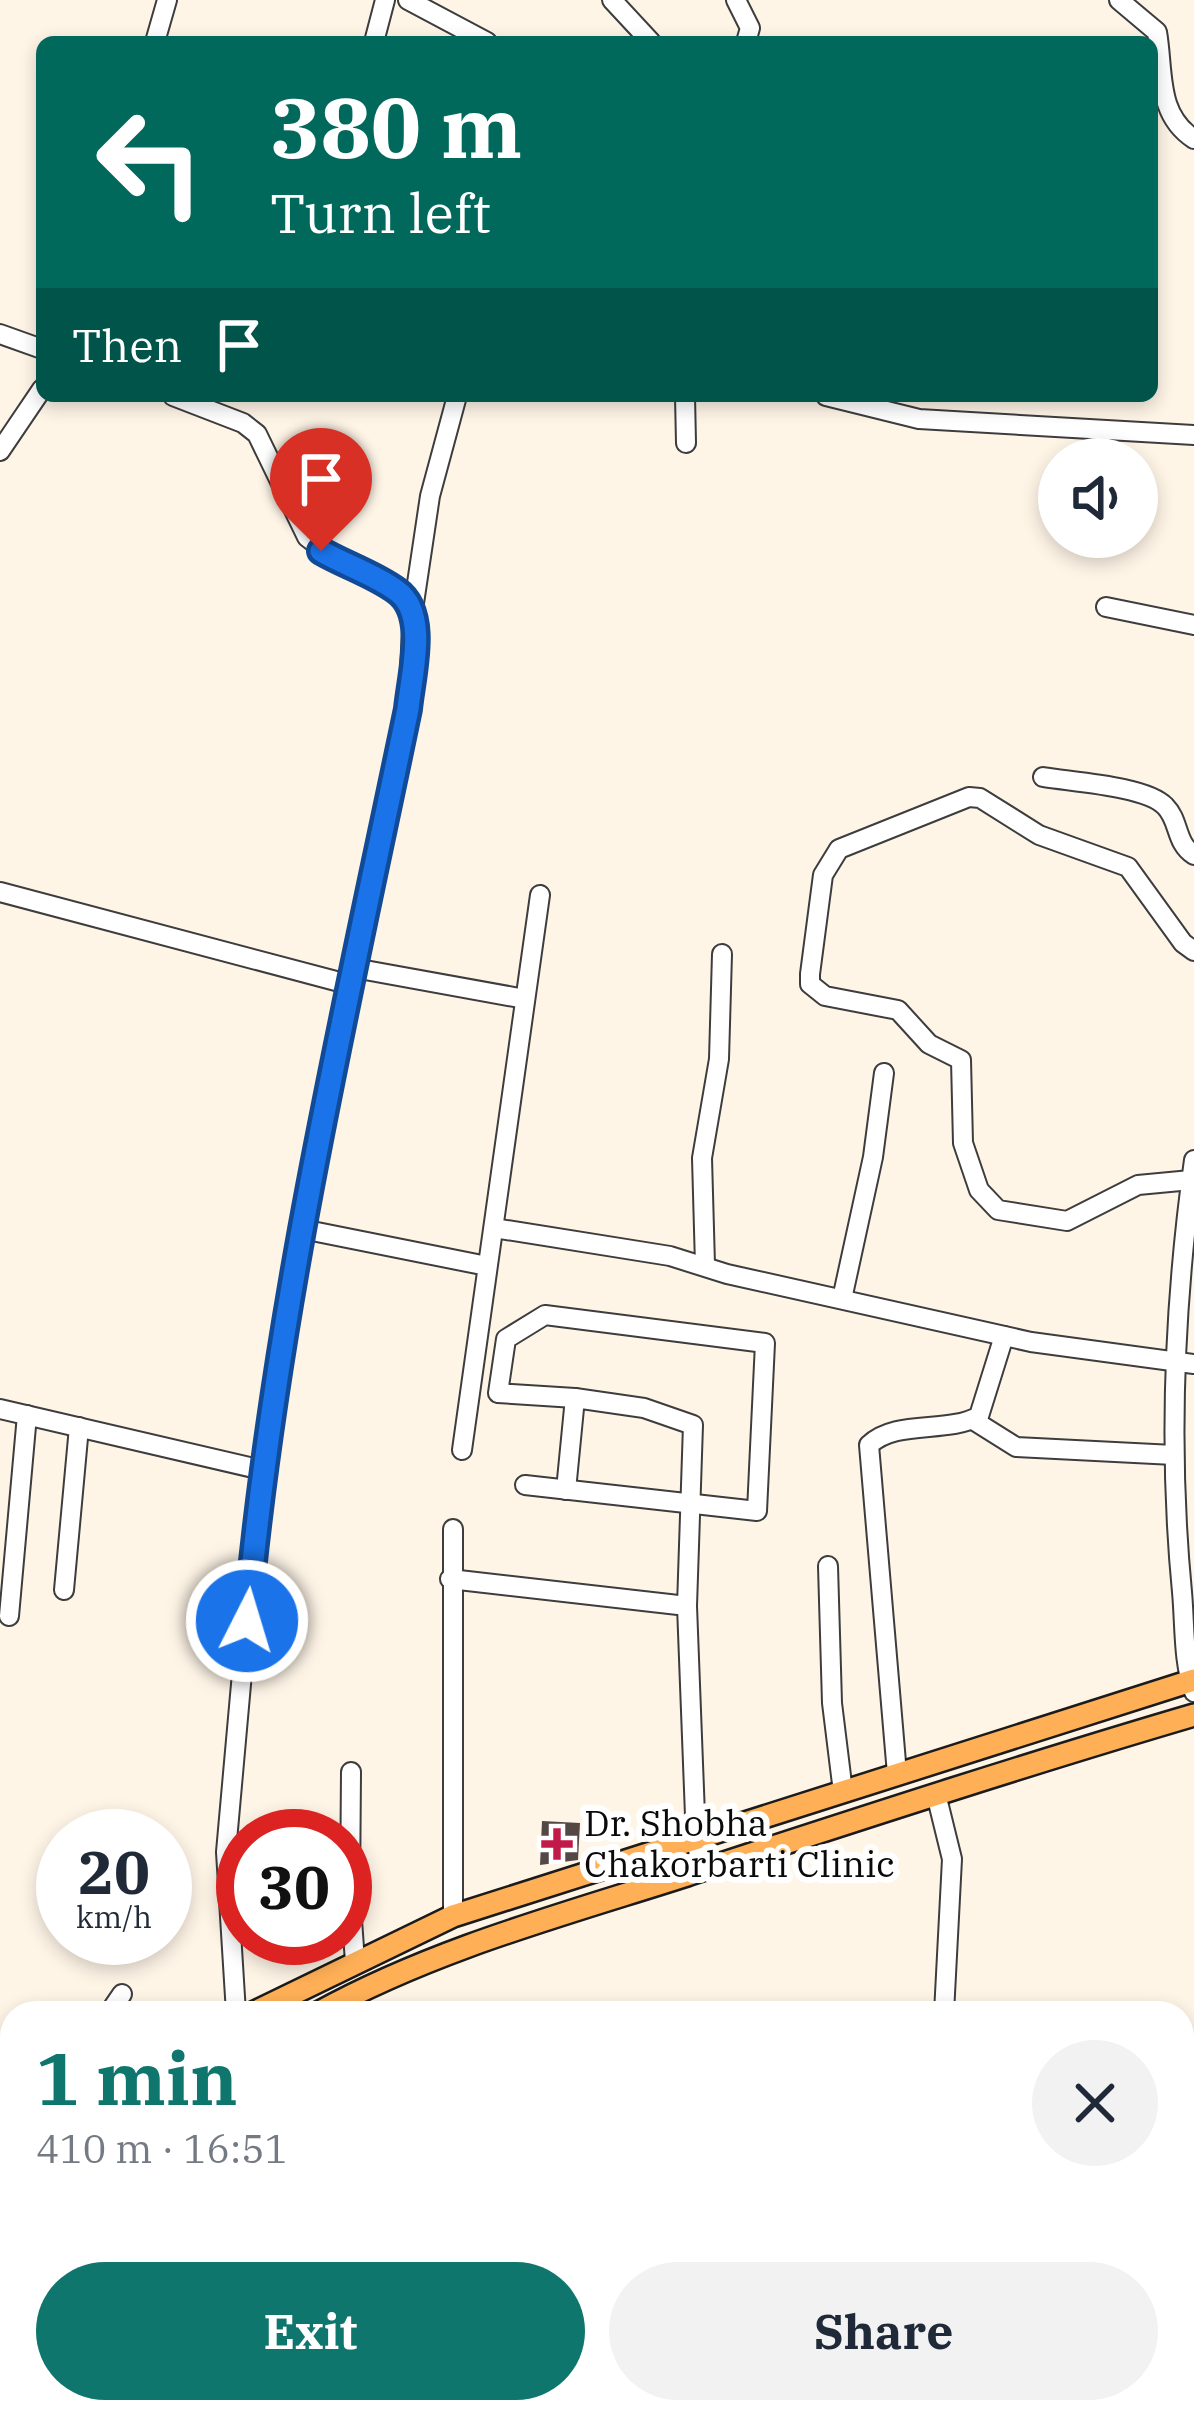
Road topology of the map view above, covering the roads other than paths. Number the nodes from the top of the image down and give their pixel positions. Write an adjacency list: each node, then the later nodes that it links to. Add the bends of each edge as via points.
1 (167, 0): 7 (street)
2 (385, 0): 8 (street)
3 (408, 0): 9 (street)
4 (612, 0): 10 (street)
5 (736, 0): 11 (street)
6 (1119, 0): 12 (street)
7 (157, 36)
8 (376, 36)
9 (476, 36)
10 (645, 36)
11 (748, 36)
12 (1156, 36)
13 (1158, 50): 14 (street, via 1174,124)
14 (1194, 139)
15 (0, 334): 16 (street)
16 (36, 347)
17 (36, 398): 24 (street)
18 (189, 402): 26 (street, via 257,434 307,537 400,592)
19 (455, 402): 26 (street, via 430,496)
20 (685, 402): 23 (street)
21 (850, 402): 22 (street, via 919,419)
22 (1194, 435)
23 (686, 443)
24 (0, 451)
25 (1106, 607): 27 (street)
26 (413, 610): 34 (street, via 408,709)
27 (1194, 626)
28 (1043, 777): 29 (street, via 1160,800)
29 (1194, 855)
30 (0, 892): 34 (street)
31 (540, 895): 35 (street)
32 (1194, 952): 37 (street, via 1129,867 1039,835 969,797 839,849 823,875 810,974 825,996 898,1010 929,1045 961,1060 963,1143 979,1190 998,1210 1066,1221 1138,1185)
33 (722, 954): 40 (street, via 719,1060 702,1158)
34 (353, 976): 35 (street); 38 (street)
35 (524, 999): 39 (street)
36 (884, 1073): 42 (street)
37 (1193, 1170): 44 (street, via 1180,1262)
38 (302, 1228): 41 (street); 52 (street)
39 (494, 1228): 40 (street); 41 (street)
40 (705, 1265): 42 (street)
41 (487, 1266): 50 (street)
42 (842, 1300): 43 (street)
43 (1004, 1336): 44 (street); 48 (street)
44 (1185, 1362): 51 (street)
45 (575, 1398): 54 (street); 55 (street, via 689,1421); 55 (street, via 497,1393 506,1339 545,1315 765,1343 757,1511)
46 (0, 1409): 47 (street)
47 (27, 1415): 49 (street); 61 (street)
48 (973, 1420): 51 (street, via 1016,1447); 65 (street, via 888,1433 869,1444)
49 (79, 1427): 52 (street); 59 (street)
50 (462, 1450)
51 (1174, 1454): 62 (street)
52 (262, 1469): 76 (street, via 226,1852)
53 (525, 1485): 54 (street)
54 (566, 1490): 55 (street)
55 (692, 1504): 60 (street)
56 (453, 1529): 58 (street)
57 (828, 1566): 66 (street)
58 (450, 1579): 60 (street); 71 (street)
59 (64, 1590)
60 (687, 1606): 69 (street)
61 (9, 1616)
62 (1193, 1684): 65 (main road)
63 (1194, 1715): 67 (main road)
64 (351, 1772): 68 (street)
65 (897, 1774): 66 (main road)
66 (843, 1792): 69 (main road)
67 (935, 1793): 70 (main road); 79 (street, via 952,1859)
68 (351, 1809)
69 (696, 1842): 70 (street); 71 (main road)
70 (703, 1869): 78 (main road, via 458,1949)
71 (453, 1916): 72 (main road)
72 (372, 1954)
73 (349, 1965): 77 (main road)
74 (122, 1994): 75 (street)
75 (117, 2001)
76 (235, 2001)
77 (277, 2001)
78 (341, 2001)
79 (945, 2001)

